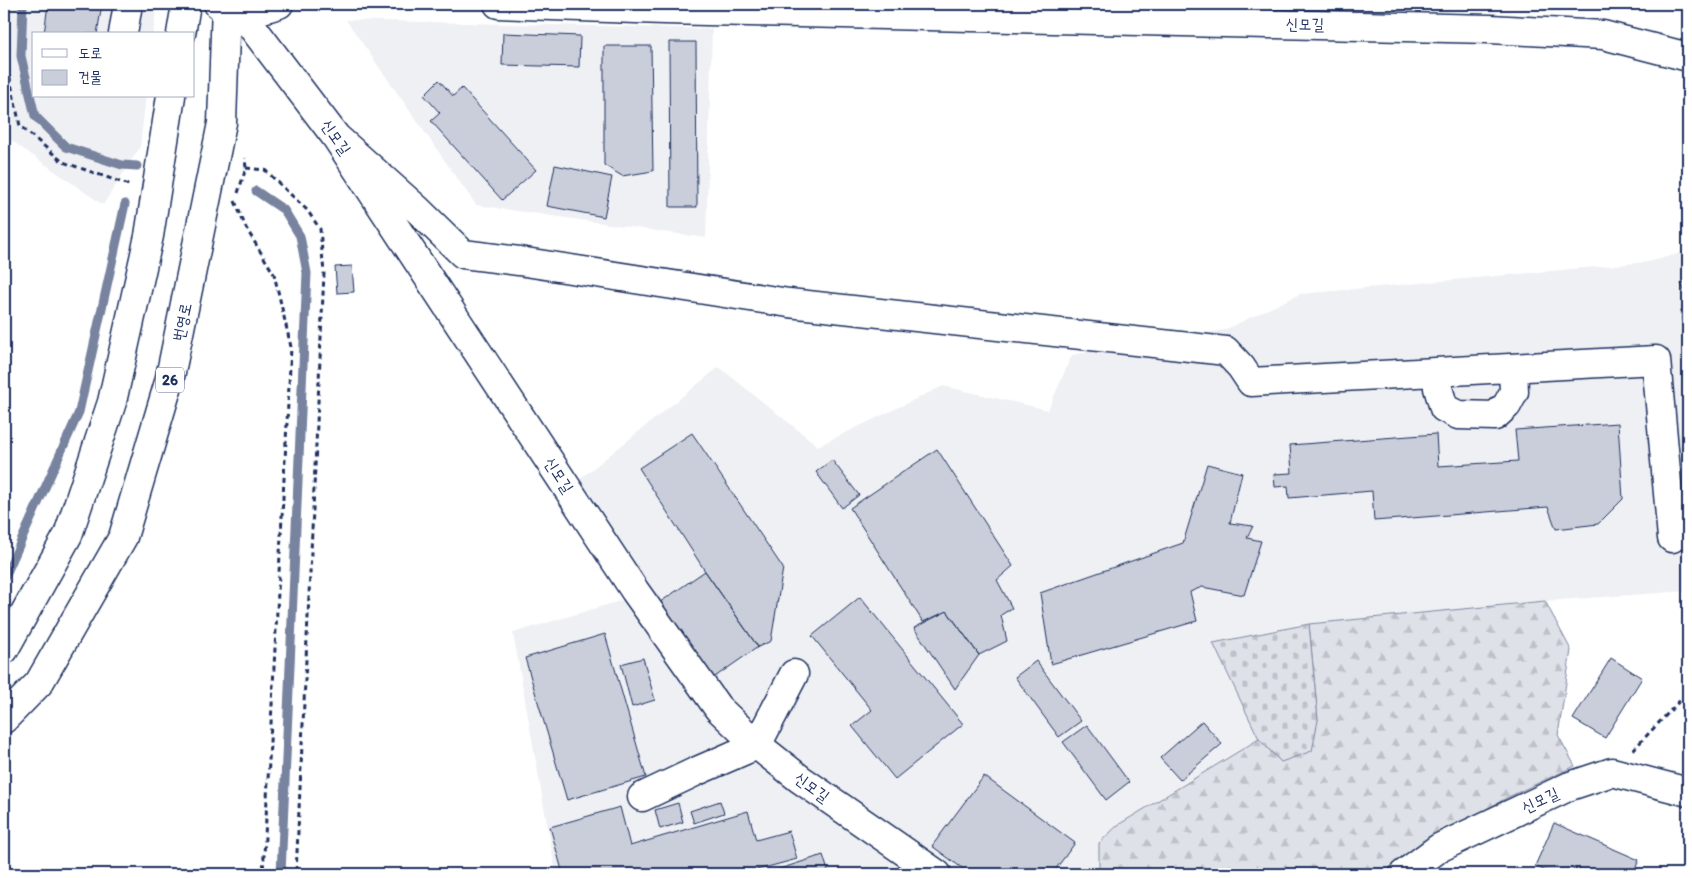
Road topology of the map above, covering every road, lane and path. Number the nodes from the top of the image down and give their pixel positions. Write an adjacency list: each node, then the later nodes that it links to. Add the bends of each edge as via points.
1 (128, 4): 6 (street)
2 (186, 4): 7 (street)
3 (279, 4): 5 (street)
4 (498, 4): 9 (street, 신모길, via 1499,29 1603,35)
5 (228, 8): 11 (street, 번영로 / 26); 12 (street, 신모길)
6 (123, 32)
7 (181, 32)
8 (4, 50): 14 (path, via 20,126 63,162)
9 (1688, 57)
10 (171, 98): 14 (street)
11 (222, 124): 13 (path, via 240,129); 21 (street, 번영로 / 26, via 169,382 123,537 39,682)
12 (336, 137): 16 (street, via 463,254 788,303 1226,352 1251,382); 22 (street, 신모길, via 635,591 718,708)
13 (246, 168): 26 (path, via 235,202 246,228 274,274 291,347); 27 (path, via 265,170 308,210 320,229 324,273)
14 (156, 194): 18 (street, via 112,402 71,526)
15 (1513, 368): 16 (street); 16 (street, via 1514,392 1507,405 1495,416 1458,416 1444,408 1438,388); 17 (street, via 1656,360)
16 (1440, 372)
17 (1672, 538)
18 (4, 650)
19 (794, 674): 22 (street)
20 (1688, 692): 23 (path)
21 (4, 719)
22 (758, 745): 25 (street); 28 (street, 신모길, via 800,779)
23 (1612, 772): 24 (street); 29 (street, 신모길, via 1570,786 1439,848)
24 (1688, 792)
25 (642, 797)
26 (263, 874)
27 (296, 874)
28 (938, 874)
29 (1404, 874)

